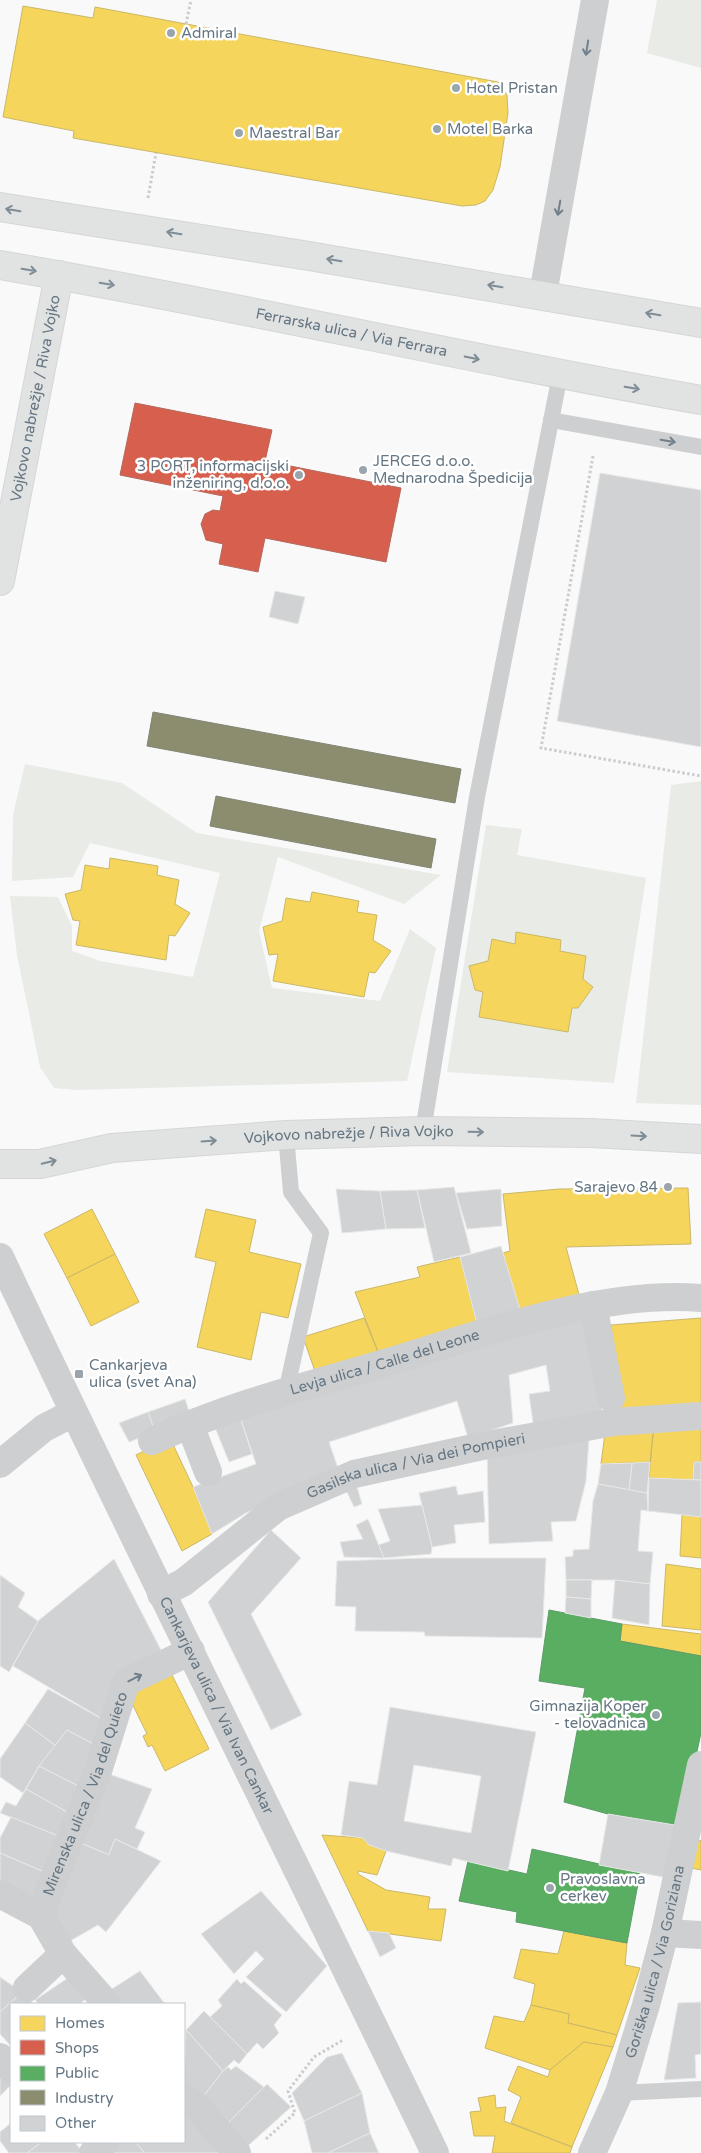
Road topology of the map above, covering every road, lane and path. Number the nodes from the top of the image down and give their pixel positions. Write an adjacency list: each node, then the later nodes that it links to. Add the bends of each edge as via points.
1 (191, 0): 3 (path)
2 (595, 0): 9 (street, one-way to 9)
3 (186, 24)
4 (156, 153): 6 (path)
5 (0, 207): 6 (main road, one-way to 5)
6 (142, 228): 9 (main road, one-way to 6)
7 (0, 265): 8 (main road, Ferrarska ulica / Via Ferrara, one-way to 8)
8 (59, 275): 11 (main road, Ferrarska ulica / Via Ferrara, one-way to 11); 16 (main road, Vojkovo nabrežje / Riva Vojko)
9 (543, 294): 10 (main road, one-way to 9)
10 (701, 323)
11 (560, 375): 12 (main road, Ferrarska ulica / Via Ferrara, one-way to 12); 13 (lane)
12 (701, 400)
13 (551, 420): 14 (lane, one-way to 14); 18 (lane, via 477,797)
14 (701, 447)
15 (593, 453): 17 (path, via 541,748)
16 (0, 581)
17 (701, 776)
18 (423, 1131): 19 (main road, Vojkovo nabrežje / Riva Vojko); 20 (main road, Vojkovo nabrežje / Riva Vojko, one-way to 20, via 591,1133)
19 (286, 1135): 21 (main road, Vojkovo nabrežje / Riva Vojko, one-way to 19, via 40,1164 112,1148); 25 (lane, via 291,1192 321,1233)
20 (701, 1139)
21 (0, 1164)
22 (0, 1257): 27 (street, Cankarjeva ulica / Via Ivan Cankar)
23 (701, 1298): 24 (street, Levja ulica / Calle del Leone, via 677,1296)
24 (588, 1306): 25 (street, Levja ulica / Calle del Leone); 26 (street)
25 (286, 1392): 30 (street, Levja ulica / Calle del Leone, via 170,1433)
26 (610, 1398)
27 (73, 1413): 29 (street, via 44,1428); 31 (street, Cankarjeva ulica / Via Ivan Cankar)
28 (701, 1416): 31 (street, Gasilska ulica / Via dei Pompieri, via 614,1422 354,1474 278,1507 184,1582)
29 (0, 1464)
30 (208, 1472)
31 (161, 1594): 32 (street, Cankarjeva ulica / Via Ivan Cankar)
32 (190, 1651): 35 (street, Mirenska ulica / Via del Quieto, one-way to 32, via 98,1771 126,1682); 41 (street, Cankarjeva ulica / Via Ivan Cankar)
33 (701, 1765): 36 (street, Goriška ulica / Via Goriziana)
34 (0, 1894): 35 (street)
35 (42, 1916): 38 (street)
36 (665, 1933): 37 (street); 45 (street, Goriška ulica / Via Goriziana)
37 (701, 1935)
38 (63, 1954): 39 (street); 40 (street)
39 (27, 1988)
40 (106, 2003)
41 (372, 2023): 47 (path, via 314,2057 288,2091 295,2113); 52 (street, Cankarjeva ulica / Via Ivan Cankar)
42 (0, 2057): 43 (street)
43 (10, 2067)
44 (701, 2089): 45 (lane)
45 (619, 2093): 53 (street, Goriška ulica / Via Goriziana)
46 (185, 2098): 51 (street)
47 (265, 2140)
48 (82, 2143): 50 (street)
49 (104, 2143): 50 (street)
50 (92, 2153)
51 (237, 2153)
52 (434, 2153)
53 (592, 2153)

